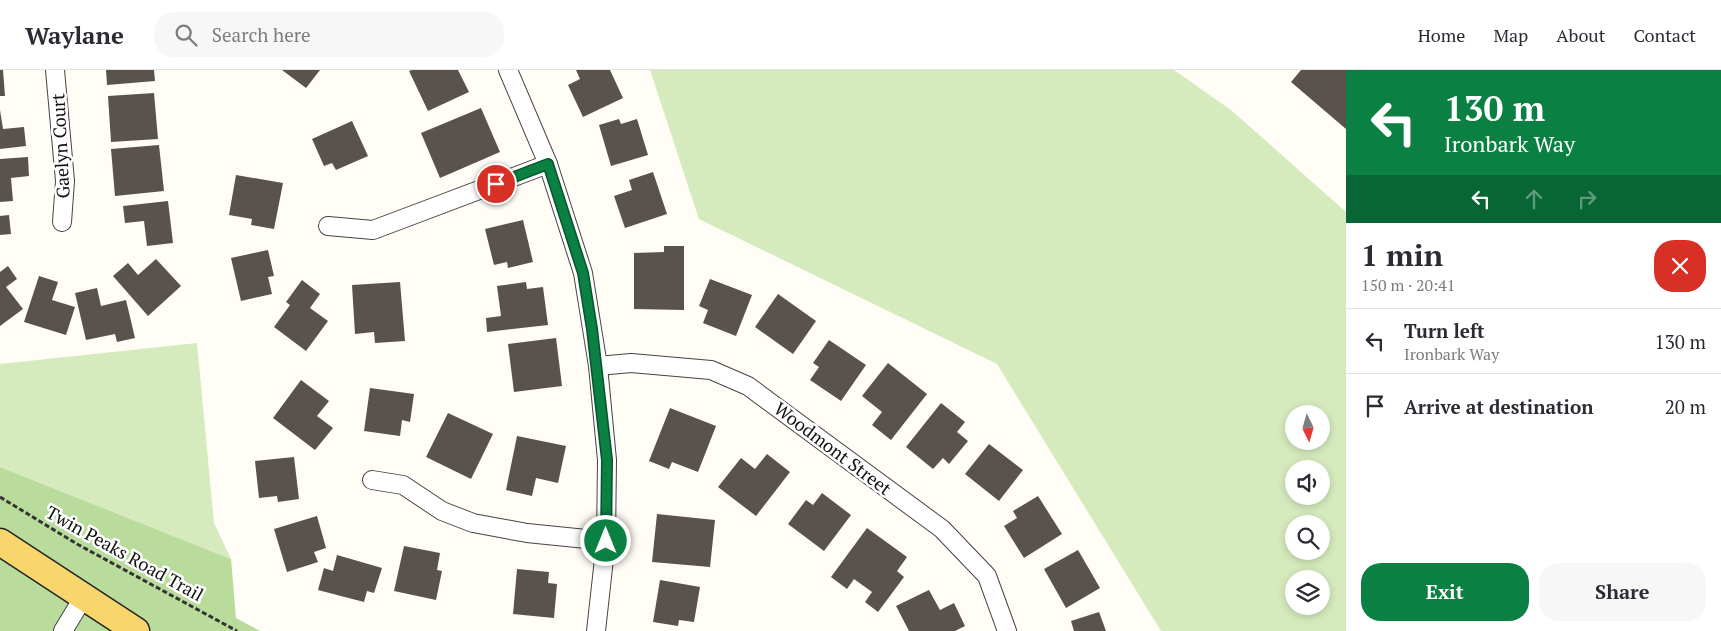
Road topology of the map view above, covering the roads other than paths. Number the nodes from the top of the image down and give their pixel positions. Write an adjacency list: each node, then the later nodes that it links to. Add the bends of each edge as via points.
1 (54, 70): 4 (street, Gaelyn Court, via 65,181)
2 (508, 70): 3 (street)
3 (548, 164): 5 (street, via 373,230); 6 (street, via 583,273)
4 (62, 222)
5 (328, 226)
6 (598, 366): 8 (street, via 607,460); 14 (street, Woodmont Street, via 631,363 711,370 748,386 942,529 987,576)
7 (372, 480): 8 (street, via 403,485 442,511 473,523 527,533)
8 (606, 541): 13 (street)
9 (0, 542): 10 (main road)
10 (83, 598): 11 (street); 12 (main road)
11 (63, 631)
12 (136, 631)
13 (596, 631)
14 (1007, 631)

